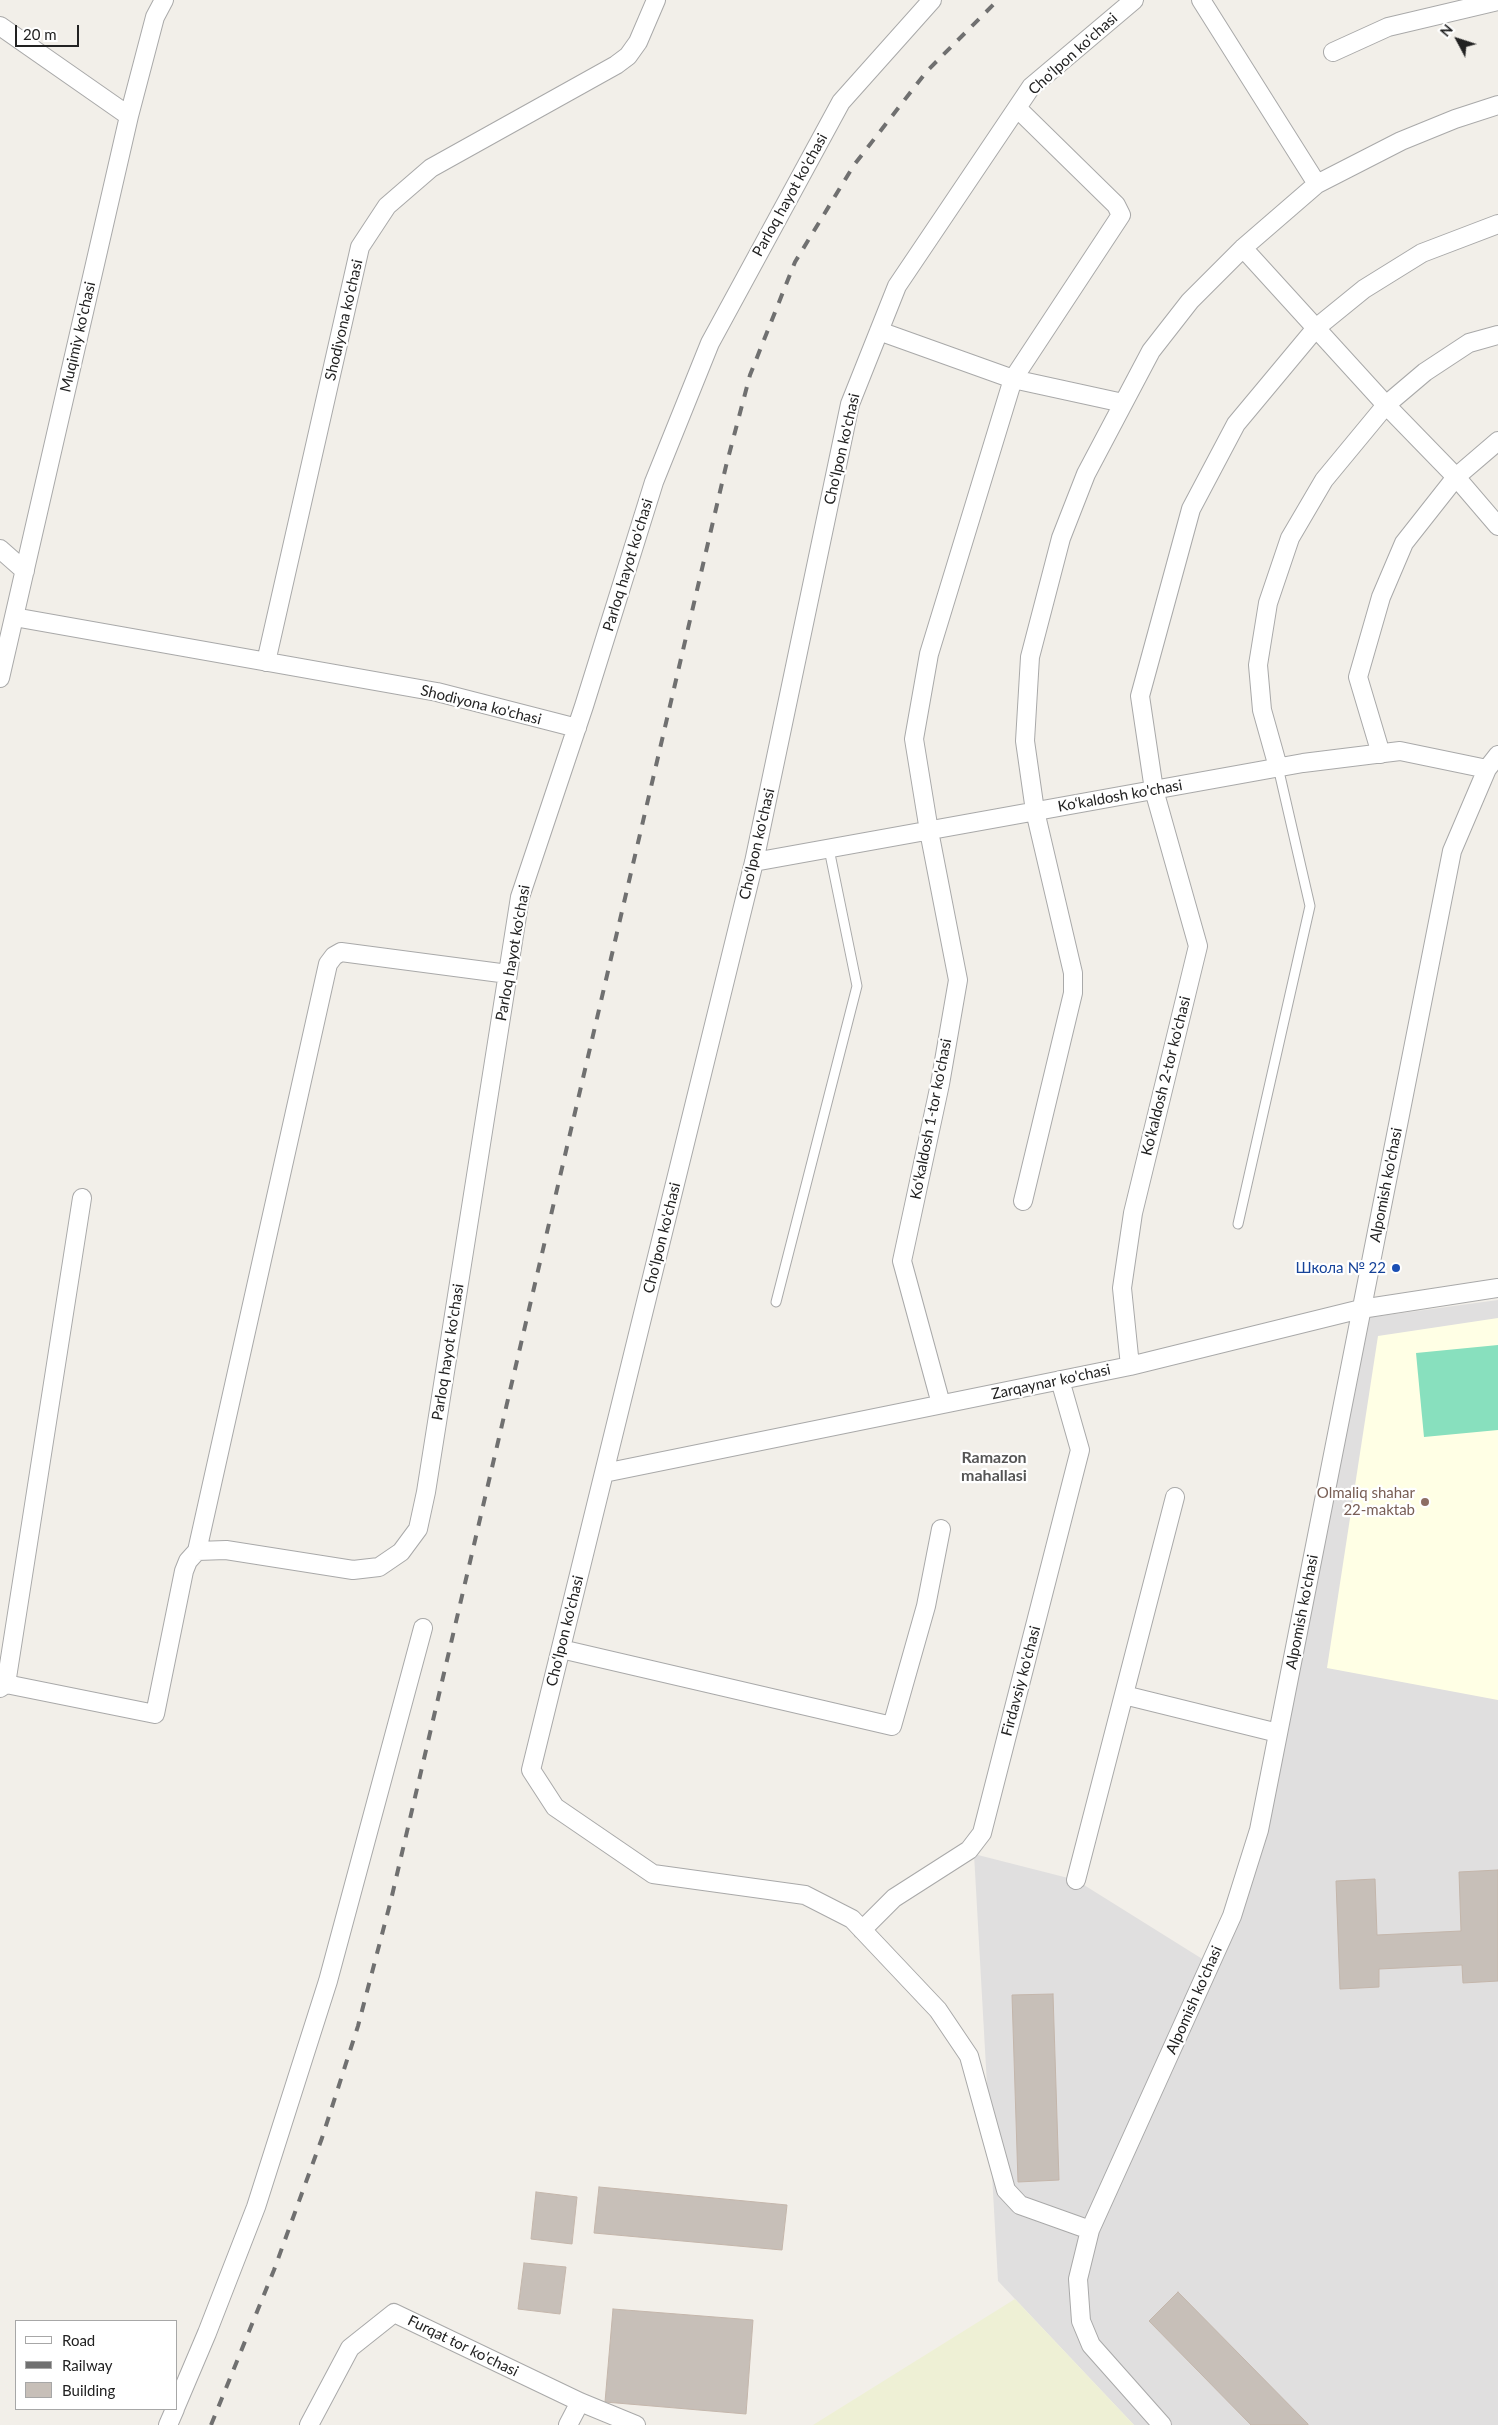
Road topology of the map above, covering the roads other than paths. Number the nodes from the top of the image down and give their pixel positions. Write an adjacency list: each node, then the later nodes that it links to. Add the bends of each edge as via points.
1 (164, 0): 11 (street, Muqimiy ko'chasi, via 155,17)
2 (656, 0): 27 (street, Shodiyona ko'chasi, via 638,42 628,56 430,168 387,206 360,247)
3 (932, 0): 29 (street, Parloq hayot ko'chasi, via 840,102 710,343 654,482)
4 (1134, 0): 10 (street, Cho‘lpon ko'chasi, via 1031,87)
5 (1202, 0): 12 (street)
6 (1498, 0): 8 (street, via 1388,27)
7 (0, 26): 11 (street)
8 (1333, 52)
9 (1498, 105): 12 (street, via 1401,141)
10 (1017, 108): 16 (street, Cho‘lpon ko'chasi, via 896,286); 18 (street, Ko‘kaldosh 1-tor ko'chasi, via 1116,204 1121,215)
11 (129, 116): 25 (street, Muqimiy ko'chasi)
12 (1316, 184): 14 (street)
13 (1498, 224): 15 (street, Ko‘kaldosh 2-tor ko'chasi, via 1422,253 1364,289)
14 (1243, 248): 15 (street); 19 (street, via 1190,301 1151,351)
15 (1316, 328): 20 (street); 34 (street, Ko‘kaldosh 2-tor ko'chasi, via 1236,424 1191,509 1140,696)
16 (879, 331): 18 (street); 38 (street, Cho‘lpon ko'chasi, via 850,404)
17 (1498, 335): 20 (street, via 1470,343 1425,372)
18 (1013, 379): 19 (street); 36 (street, Ko‘kaldosh 1-tor ko'chasi, via 929,654 914,739)
19 (1123, 403): 35 (street, via 1086,474 1061,538 1030,657 1025,741)
20 (1386, 405): 22 (street); 32 (street, via 1314,496 1290,538 1268,603 1258,664 1262,710)
21 (1498, 441): 22 (street)
22 (1456, 477): 23 (street); 30 (street, via 1404,543 1381,597 1358,677)
23 (1498, 526)
24 (0, 548): 25 (street)
25 (24, 571): 26 (street, Muqimiy ko'chasi)
26 (14, 617): 27 (street, Shodiyona ko'chasi); 28 (street, Muqimiy ko'chasi)
27 (266, 662): 29 (street, Shodiyona ko'chasi, via 437,692)
28 (0, 678)
29 (577, 728): 39 (street, Parloq hayot ko'chasi, via 520,898)
30 (1381, 754): 32 (street, Ko‘kaldosh ko'chasi); 33 (street, Ko‘kaldosh ko'chasi, via 1400,751)
31 (1498, 755): 33 (street, Alpomish ko'chasi)
32 (1278, 767): 34 (street, Ko‘kaldosh ko'chasi); 42 (lane, via 1310,906)
33 (1487, 769): 45 (street, Alpomish ko'chasi, via 1452,851)
34 (1154, 790): 35 (street, Ko‘kaldosh ko'chasi); 46 (street, Ko‘kaldosh 2-tor ko'chasi, via 1198,946 1133,1213 1122,1288)
35 (1035, 811): 36 (street, Ko‘kaldosh ko'chasi); 41 (street, via 1073,973 1073,993)
36 (929, 831): 37 (street, Ko‘kaldosh ko'chasi); 48 (street, Ko‘kaldosh 1-tor ko'chasi, via 958,980 940,1084 902,1260)
37 (828, 849): 38 (street, Ko‘kaldosh ko'chasi); 44 (lane, via 857,986)
38 (754, 862): 49 (street, Cho‘lpon ko'chasi)
39 (508, 974): 52 (street, via 341,952 328,964); 52 (street, Parloq hayot ko'chasi, via 418,1529 401,1552 379,1567 353,1570 226,1550)
40 (82, 1198): 55 (street)
41 (1023, 1201)
42 (1238, 1224)
43 (1498, 1288): 45 (street, Zarqaynar ko'chasi)
44 (776, 1302)
45 (1361, 1308): 46 (street, Zarqaynar ko'chasi); 57 (street, Alpomish ko'chasi)
46 (1130, 1366): 47 (street, Zarqaynar ko'chasi)
47 (1060, 1380): 48 (street, Zarqaynar ko'chasi); 59 (street, Firdavsiy ko'chasi, via 1080,1450 982,1833 969,1850 894,1898)
48 (941, 1404): 49 (street, Zarqaynar ko'chasi)
49 (604, 1473): 54 (street, Cho‘lpon ko'chasi)
50 (1175, 1497): 56 (street)
51 (941, 1529): 54 (street, via 926,1606 892,1726)
52 (197, 1551): 55 (street, via 184,1572 155,1714)
53 (423, 1628): 61 (street, via 328,1981 256,2207)
54 (561, 1649): 59 (street, Cho‘lpon ko'chasi, via 531,1770 555,1807 653,1874 805,1895 852,1919)
55 (3, 1686)
56 (1124, 1695): 57 (street); 58 (street)
57 (1278, 1733): 60 (street, Alpomish ko'chasi, via 1259,1830 1232,1916)
58 (1076, 1880)
59 (862, 1930): 60 (street, via 938,2010 969,2056 1006,2190 1020,2205)
60 (1090, 2230): 68 (street, Alpomish ko'chasi, via 1078,2279 1081,2322 1091,2345)
61 (178, 2402)
62 (580, 2402): 65 (street, Furqat tor ko'chasi, via 394,2313 350,2348); 66 (street); 67 (street, Furqat tor ko'chasi)
63 (175, 2410): 64 (street)
64 (168, 2425)
65 (309, 2425)
66 (568, 2425)
67 (636, 2425)
68 (1162, 2425)

